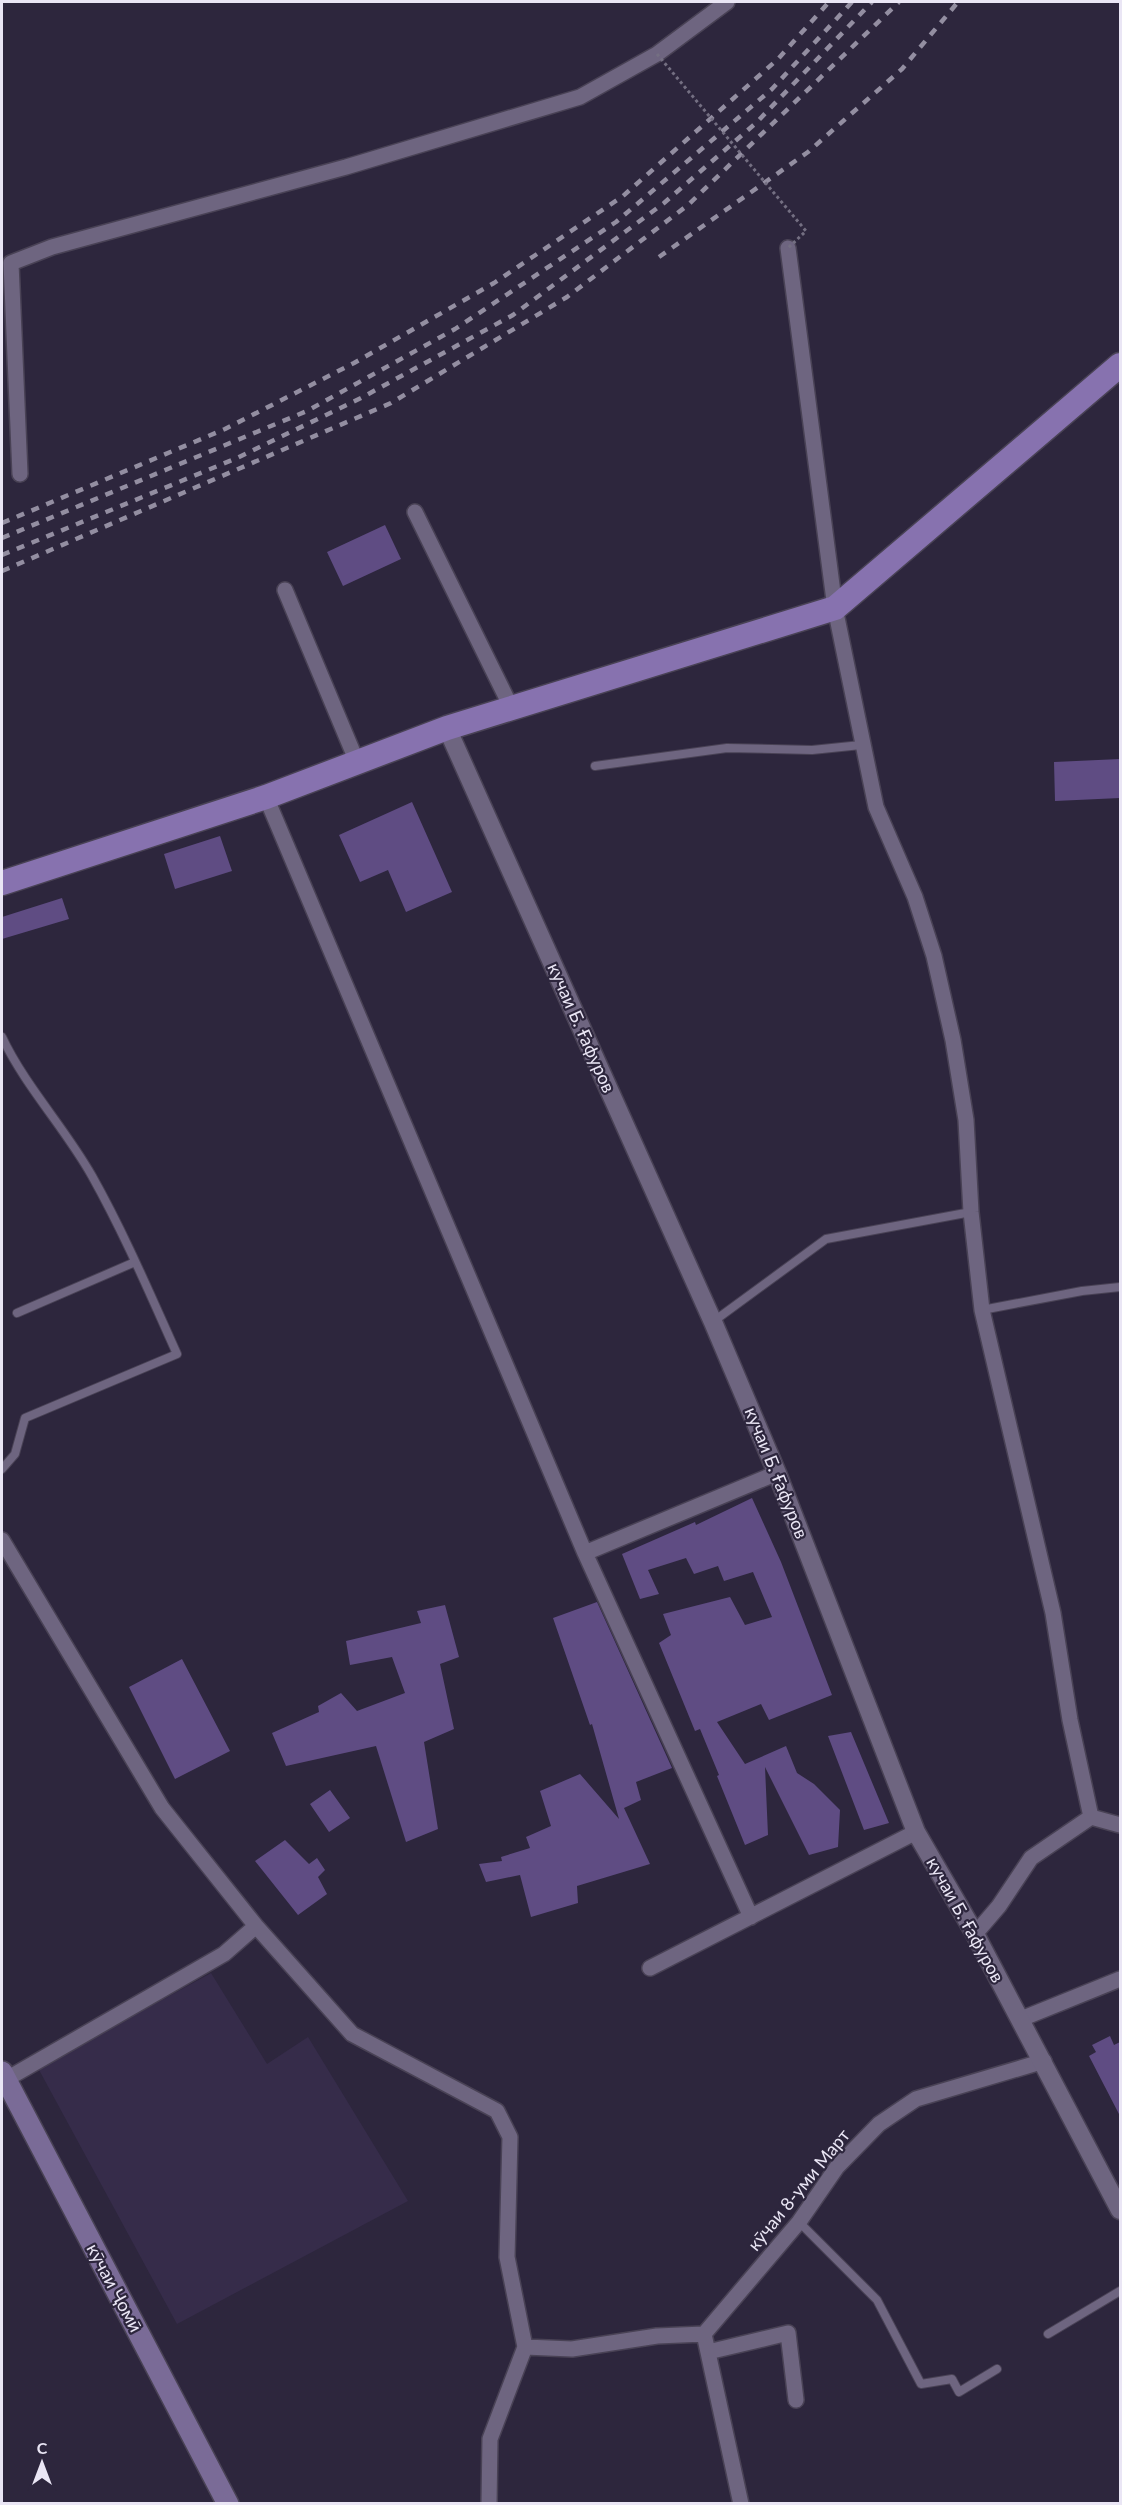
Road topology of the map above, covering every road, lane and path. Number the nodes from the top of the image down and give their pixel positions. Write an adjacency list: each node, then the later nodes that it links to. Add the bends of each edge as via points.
1 (726, 2): 2 (street)
2 (657, 54): 3 (path, bridge, via 806,231); 5 (street, via 579,97 11,262)
3 (788, 248): 8 (street)
4 (1120, 365): 8 (main road)
5 (20, 474)
6 (415, 512): 9 (street)
7 (285, 590): 12 (street)
8 (835, 608): 9 (main road); 11 (street)
9 (512, 707): 10 (main road)
10 (447, 728): 12 (main road); 22 (street, кучаи Б. Ғафуров)
11 (861, 745): 13 (lane, via 812,750 727,748); 17 (street, via 876,807 915,897 936,967 966,1120)
12 (357, 762): 14 (main road)
13 (595, 766)
14 (266, 796): 15 (main road); 26 (street)
15 (2, 883)
16 (2, 1037): 18 (lane, via 91,1175)
17 (971, 1212): 20 (street); 22 (lane, via 826,1239)
18 (135, 1262): 21 (lane); 23 (lane, via 177,1354 24,1418 15,1454)
19 (1120, 1287): 20 (lane)
20 (982, 1310): 27 (street, via 1053,1612 1070,1720)
21 (17, 1313)
22 (713, 1322): 24 (street, кучаи Б. Ғафуров)
23 (2, 1469)
24 (777, 1473): 26 (street); 29 (street, кучаи Б. Ғафуров)
25 (2, 1540): 31 (street, via 162,1809)
26 (585, 1553): 30 (street)
27 (1091, 1816): 28 (street); 32 (street, via 1031,1858)
28 (1120, 1825)
29 (916, 1832): 30 (street); 32 (street, кучаи Б. Ғафуров)
30 (751, 1917): 33 (street)
31 (256, 1926): 37 (street, via 224,1954); 43 (street, via 352,2034 497,2111 510,2137 507,2257)
32 (975, 1934): 35 (street, кучаи Б. Ғафуров)
33 (650, 1968)
34 (1120, 1978): 35 (street)
35 (1021, 2019): 36 (street, кучаи Б. Ғафуров)
36 (1044, 2061): 38 (street, кучаи Б. Ғафуров); 39 (street, кӯчаи 8-уми Март, via 916,2099 879,2124 837,2167)
37 (3, 2076): 47 (main road, кӯчаи Ҷомӣ)
38 (1120, 2207)
39 (799, 2222): 41 (street, кӯчаи 8-уми Март); 45 (lane, via 877,2300 921,2384 952,2379 959,2392)
40 (1120, 2291): 42 (lane)
41 (704, 2334): 43 (street, via 657,2336 572,2349); 44 (street)
42 (1048, 2334)
43 (525, 2347): 48 (street, via 490,2439)
44 (708, 2352): 46 (street, via 788,2332); 49 (street)
45 (997, 2369)
46 (796, 2400)
47 (228, 2504)
48 (489, 2504)
49 (741, 2504)

